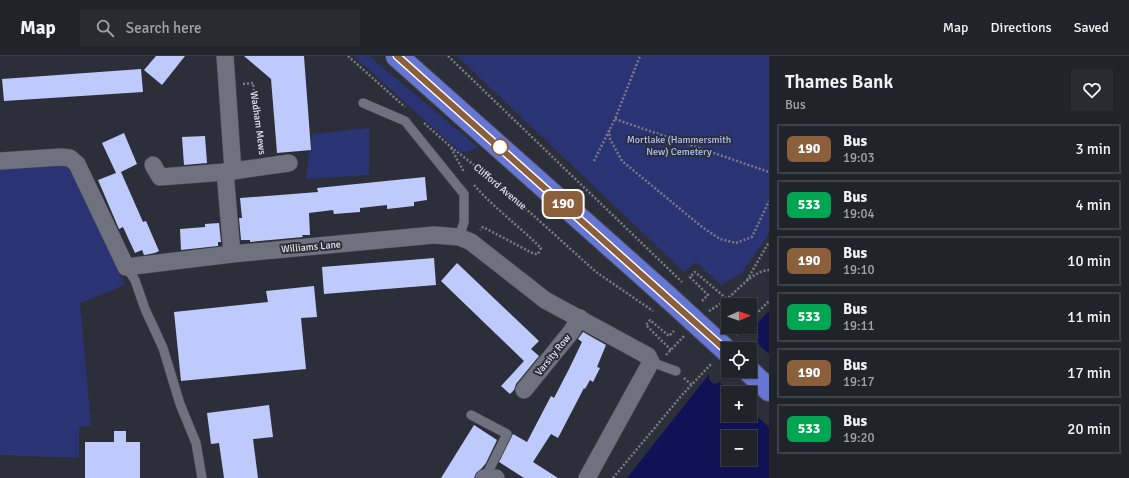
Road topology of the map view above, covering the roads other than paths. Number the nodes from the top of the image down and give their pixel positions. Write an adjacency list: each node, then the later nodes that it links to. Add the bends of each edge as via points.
1 (224, 56): 7 (street)
2 (397, 56): 12 (highway, bridge)
3 (363, 103): 8 (lane, via 405,121 464,194 464,222)
4 (0, 161): 10 (street, via 70,158 77,164)
5 (289, 162): 7 (street, Wadham Mews)
6 (153, 165): 7 (street, Wadham Mews, via 160,177)
7 (229, 172): 9 (street)
8 (459, 237): 9 (street, Williams Lane, via 434,235); 11 (street, Williams Lane, via 472,242 545,300)
9 (232, 254): 10 (street, Williams Lane)
10 (126, 267): 19 (lane, via 135,280 163,348 180,404 196,443)
11 (580, 318): 13 (street, Williams Lane, via 648,356); 16 (street, Varsity Row)
12 (721, 346)
13 (651, 362): 14 (lane); 22 (street)
14 (676, 371)
15 (756, 378): 17 (highway)
16 (524, 390)
17 (769, 390)
18 (471, 415): 20 (lane, via 507,434)
19 (202, 478)
20 (484, 478): 21 (street)
21 (496, 478)
22 (587, 478)

